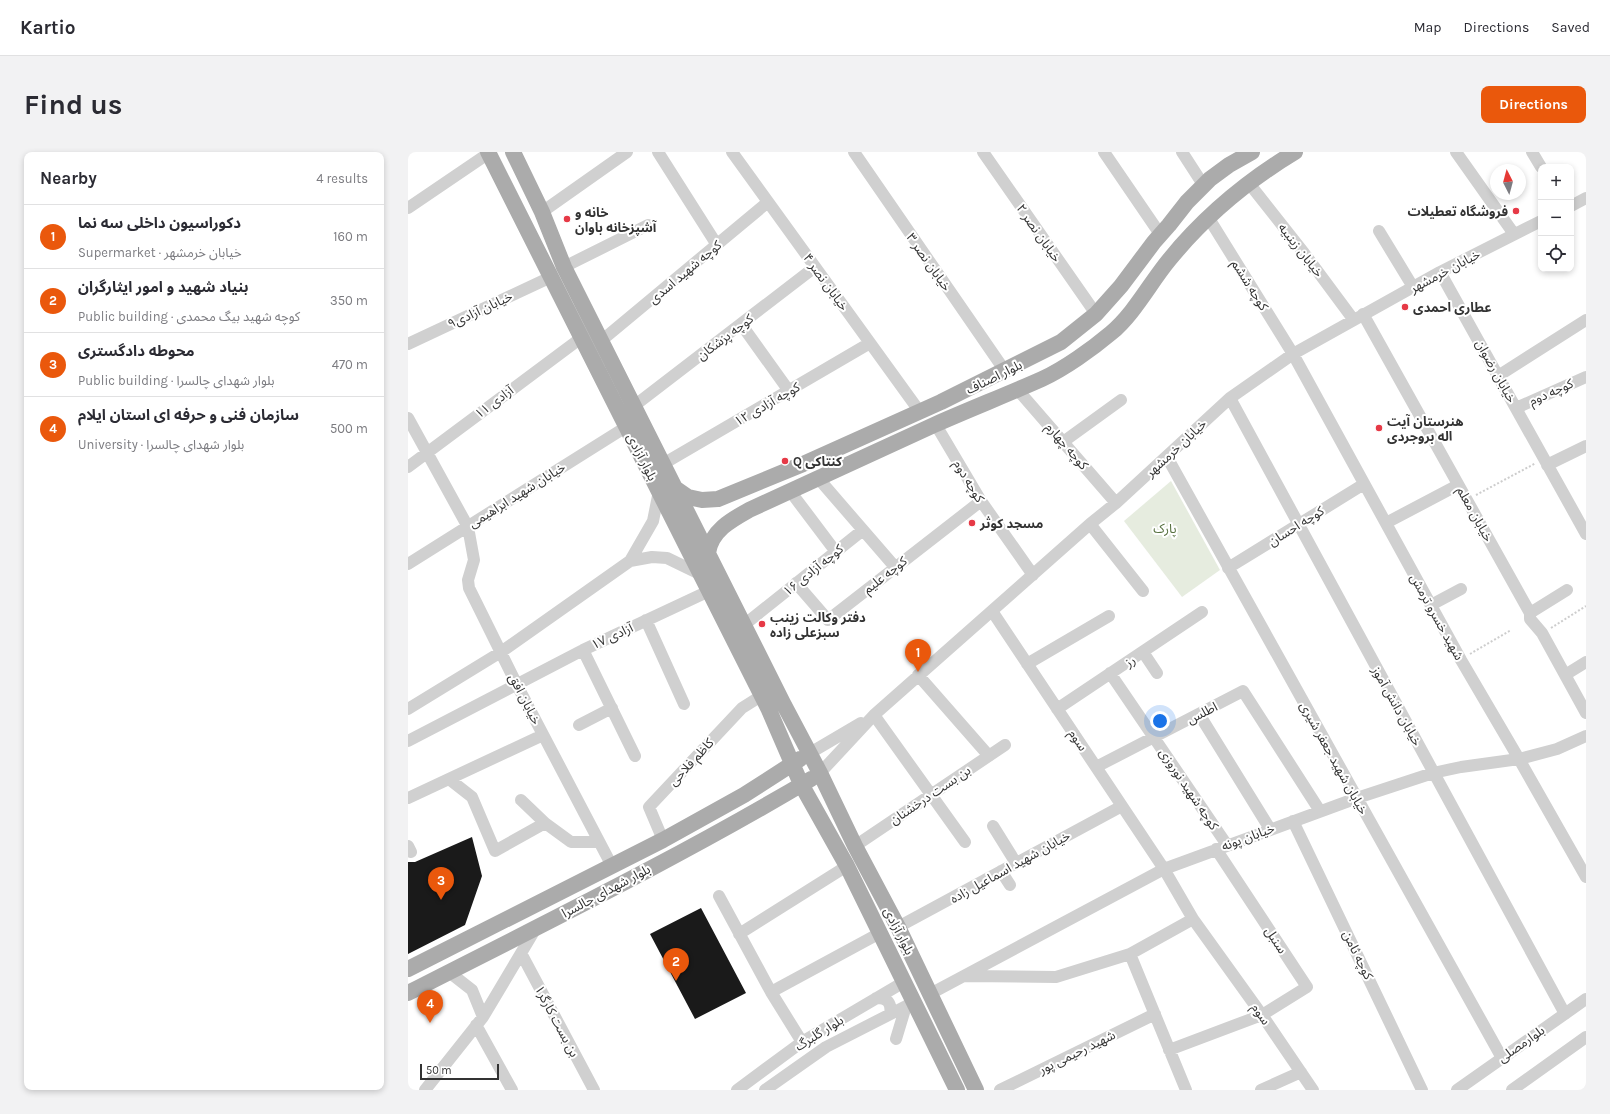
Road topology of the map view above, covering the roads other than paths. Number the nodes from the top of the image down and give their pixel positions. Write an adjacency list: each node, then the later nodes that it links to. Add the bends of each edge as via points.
1 (513, 152): 22 (main road, بلوار آزادی)
2 (628, 152): 22 (street)
3 (658, 152): 29 (street)
4 (732, 152): 19 (street, خیابان نصر ۴)
5 (983, 152): 35 (street, خیابان نصر ۲)
6 (1104, 152): 27 (street)
7 (1182, 152): 17 (street)
8 (1252, 152): 14 (main road, بلوار اصناف)
9 (1295, 152): 16 (main road, بلوار اصناف)
10 (1456, 152): 28 (street)
11 (1532, 152): 15 (street)
12 (489, 153): 21 (street); 33 (main road, بلوار آزادی)
13 (859, 153): 44 (street, خیابان نصر ۳)
14 (1234, 156): 17 (main road, بلوار اصناف)
15 (1539, 164)
16 (1248, 182): 23 (main road, بلوار اصناف); 36 (street, خیابان زینبیه)
17 (1204, 186): 27 (main road, بلوار اصناف)
18 (1586, 198): 20 (street)
19 (768, 202): 29 (street, کوچه شهید اسدی); 31 (street, خیابان نصر ۴)
20 (1574, 204)
21 (408, 208)
22 (542, 212): 30 (main road, بلوار آزادی)
23 (1208, 217): 43 (street, کوچه ششم); 47 (main road, بلوار اصناف, via 1188,236 1112,333 1069,364 1043,379)
24 (1538, 222): 28 (street, خیابان خرمشهر)
25 (648, 225): 30 (street)
26 (1379, 230): 34 (street)
27 (1160, 234): 35 (main road, بلوار اصناف, via 1121,286)
28 (1514, 234): 32 (street, خیابان خرمشهر)
29 (717, 245): 40 (street, کوچه شهید اسدی)
30 (564, 266): 40 (main road, بلوار آزادی)
31 (815, 267): 38 (street, کوچه پزشکان); 41 (street, خیابان نصر ۴)
32 (1440, 272): 34 (street, خیابان خرمشهر); 45 (street, خیابان رضوان)
33 (551, 277): 39 (main road, بلوار آزادی); 42 (street, خیابان آزادی۹)
34 (1413, 287): 36 (street, خیابان خرمشهر)
35 (1096, 314): 44 (main road, بلوار اصناف, via 1061,342)
36 (1358, 316): 43 (street, خیابان خرمشهر); 66 (street, خیابان معلم)
37 (1586, 320): 45 (street)
38 (741, 324): 48 (street); 51 (street, کوچه پزشکان)
39 (581, 338): 56 (main road, بلوار آزادی); 59 (street, آزادی ۱۱)
40 (601, 341): 51 (main road, بلوار آزادی)
41 (870, 343): 48 (street, کوچه آزادی ۱۲); 53 (street, خیابان نصر ۴)
42 (408, 344)
43 (1293, 354): 49 (street, خیابان خرمشهر); 65 (street, شهید خسرو ترمش)
44 (1005, 372): 53 (main road, بلوار اصناف)
45 (1498, 376): 52 (street, خیابان رضوان)
46 (1586, 377): 52 (street, کوچه دوم)
47 (1017, 389): 55 (main road, بلوار اصناف); 57 (street, کوچه چهارم)
48 (789, 391): 62 (street, کوچه آزادی ۱۲)
49 (1230, 398): 60 (street, خیابان خرمشهر); 76 (street, خیابان دانش آموز)
50 (1122, 400): 57 (street)
51 (634, 406): 62 (main road, بلوار آزادی)
52 (1516, 408): 61 (street, خیابان رضوان)
53 (920, 412): 70 (main road, بلوار اصناف)
54 (408, 418): 59 (street, خیابان افق)
55 (936, 425): 64 (main road, بلوار اصناف); 71 (street, کوچه دوم)
56 (626, 427): 68 (main road, بلوار آزادی); 77 (street, خیابان شهید ابراهیمی)
57 (1063, 442): 72 (street, کوچه چهارم)
58 (1586, 446): 61 (street)
59 (427, 452): 63 (street, آزادی ۱۱); 77 (street, خیابان افق)
60 (1167, 457): 72 (street, خیابان خرمشهر); 85 (street, خیابان شهید جعفر شیری)
61 (1545, 462): 79 (street, خیابان رضوان)
62 (663, 464): 67 (main road, بلوار آزادی)
63 (408, 467)
64 (818, 478): 69 (main road, بلوار اصناف); 78 (street)
65 (1364, 484): 74 (street, شهید خسرو ترمش); 76 (street, کوچه احسان)
66 (1458, 485): 74 (street); 96 (street, خیابان معلم)
67 (675, 488): 70 (main road, بلوار اصناف, via 688,497 702,500 718,499); 81 (main road, بلوار آزادی)
68 (659, 491): 82 (street, via 653,520); 86 (main road, بلوار آزادی)
69 (790, 491): 73 (main road, بلوار اصناف); 80 (street)
70 (731, 494): 73 (main road, via 727,499 728,507)
71 (981, 501): 84 (street, کوچه علیم); 87 (street, کوچه دوم)
72 (1116, 503): 75 (street, خیابان خرمشهر)
73 (741, 515): 81 (main road, بلوار اصناف, via 715,534 709,545)
74 (1386, 523): 93 (street, شهید خسرو ترمش)
75 (1090, 524): 87 (street, خیابان خرمشهر); 92 (street)
76 (1298, 524): 85 (street, کوچه احسان); 133 (street, خیابان دانش آموز)
77 (468, 527): 83 (street, خیابان شهید ابراهیمی); 101 (street, خیابان افق, via 474,560 468,580 469,588)
78 (863, 530): 80 (street, کوچه آزادی ۱۶); 84 (street)
79 (1586, 534)
80 (836, 552): 88 (street, کوچه آزادی ۱۶)
81 (708, 554): 99 (main road, بلوار آزادی)
82 (630, 561): 86 (street, via 652,556 667,558); 101 (street)
83 (408, 564)
84 (895, 567): 88 (street, کوچه علیم, via 828,620)
85 (1228, 568): 139 (street, خیابان شهید جعفر شیری)
86 (700, 574): 91 (main road, بلوار آزادی)
87 (1033, 575): 94 (street, خیابان خرمشهر)
88 (796, 583): 99 (street, کوچه آزادی ۱۶)
89 (1461, 589): 93 (street)
90 (1567, 590): 96 (street)
91 (709, 591): 98 (street, آزادی ۱۷); 110 (main road, بلوار آزادی)
92 (1143, 591)
93 (1431, 605): 129 (street, شهید خسرو ترمش)
94 (992, 611): 104 (street, سوم); 107 (street, خیابان خرمشهر)
95 (1202, 612): 102 (street, رز)
96 (1530, 613): 108 (street, خیابان معلم, via 1530,619 1542,633)
97 (1109, 616): 104 (street)
98 (646, 620): 100 (street, آزادی ۱۷); 112 (street)
99 (744, 625): 111 (main road, بلوار آزادی)
100 (583, 650): 109 (street, آزادی ۱۷); 113 (street)
101 (501, 652): 109 (street, خیابان افق); 114 (street)
102 (1143, 652): 105 (street); 106 (street, رز)
103 (1586, 662): 108 (street)
104 (1027, 664): 115 (street, سوم)
105 (1157, 673)
106 (1110, 674): 115 (street, رز); 123 (street, کوچه شهید نوروزی)
107 (918, 675): 119 (street, خیابان خرمشهر); 128 (street)
108 (1565, 675): 117 (street, خیابان معلم)
109 (517, 685): 121 (street, خیابان افق); 124 (street, آزادی ۱۷)
110 (761, 696): 116 (main road, بلوار آزادی); 150 (street, کاظم فلاحی, via 742,708 649,807)
111 (783, 703): 116 (main road, via 780,708); 126 (main road, بلوار آزادی)
112 (684, 704)
113 (612, 708): 120 (street); 127 (street)
114 (408, 709)
115 (1057, 709): 131 (street, سوم)
116 (769, 710): 130 (main road, بلوار آزادی)
117 (1586, 713)
118 (1199, 714): 123 (street, اطلس); 142 (street, اطلس, via 1244,691); 147 (street)
119 (874, 715): 126 (street, خیابان خرمشهر); 132 (street, خیابان خرمشهر); 137 (street)
120 (579, 725)
121 (544, 735): 134 (street); 151 (street, خیابان افق)
122 (1586, 736): 129 (street, خیابان پونه, via 1557,749)
123 (1154, 737): 131 (street, اطلس); 154 (street, کوچه شهید نوروزی)
124 (408, 741)
125 (1005, 745): 128 (street, بن بست درخشنان)
126 (810, 753): 130 (main road, بلوار شهدای چالسرا); 132 (main road, بلوار آزادی)
127 (635, 756)
128 (989, 756): 137 (street, بن بست درخشنان)
129 (1519, 759): 133 (street, خیابان پونه, via 1461,766); 160 (street, شهید خسرو ترمش)
130 (791, 764): 135 (main road, بلوار آزادی); 136 (main road, بلوار شهدای چالسرا)
131 (1096, 767): 141 (street, سوم)
132 (820, 773): 135 (main road, بلوار شهدای چالسرا); 148 (main road, بلوار آزادی)
133 (1433, 773): 139 (street, خیابان پونه); 182 (street, خیابان دانش آموز)
134 (449, 779): 138 (street); 145 (street, via 472,797 495,850)
135 (801, 784): 143 (main road, بلوار شهدای چالسرا); 149 (main road, بلوار آزادی)
136 (744, 795): 143 (main road, via 754,802); 150 (main road, بلوار شهدای چالسرا)
137 (931, 795): 152 (street); 153 (street, بن بست درخشنان)
138 (408, 798)
139 (1356, 798): 142 (street, خیابان پونه); 189 (street, خیابان شهید جعفر شیری)
140 (521, 800): 145 (street)
141 (1122, 806): 155 (street, خیابان شهید اسماعیل زاده); 158 (street, سوم)
142 (1320, 811): 144 (street, خیابان پونه)
143 (752, 814): 164 (main road, بلوار شهدای چالسرا)
144 (1293, 821): 147 (street, خیابان پونه); 202 (street, کوچه ثامن)
145 (545, 823): 151 (street, via 571,842)
146 (993, 826): 155 (street)
147 (1270, 829): 154 (street, خیابان پونه)
148 (848, 830): 149 (main road, via 843,827 837,829); 153 (main road, بلوار آزادی)
149 (832, 839): 157 (main road, بلوار آزادی)
150 (663, 840): 156 (main road, بلوار شهدای چالسرا)
151 (599, 842): 156 (street, خیابان افق)
152 (965, 842)
153 (854, 846): 165 (main road, بلوار آزادی)
154 (1221, 847): 158 (street, خیابان پونه); 183 (street, سنبل, via 1307,987)
155 (1016, 863): 159 (street, خیابان شهید اسماعیل زاده)
156 (612, 866): 170 (main road, بلوار شهدای چالسرا)
157 (847, 866): 166 (main road, بلوار آزادی); 167 (street)
158 (1164, 869): 163 (street, سوم); 172 (street, خیابان پونه)
159 (1001, 872): 161 (street); 165 (street, خیابان شهید اسماعیل زاده)
160 (1586, 877)
161 (1010, 885)
162 (719, 896): 167 (street)
163 (1193, 919): 169 (street); 183 (street, سوم)
164 (536, 928): 168 (street); 171 (main road, بلوار شهدای چالسرا)
165 (898, 928): 176 (main road, بلوار آزادی)
166 (880, 933): 173 (main road, بلوار آزادی); 174 (street)
167 (739, 934): 174 (street)
168 (521, 953): 184 (street); 193 (street, بن بست کارگر۱)
169 (1130, 954): 172 (street, via 1056,976); 181 (street)
170 (408, 970)
171 (449, 972): 175 (main road, بلوار شهدای چالسرا); 184 (street, via 472,990)
172 (964, 976): 176 (street, خیابان پونه)
173 (904, 982): 177 (street, بلوار گلبرگ); 179 (main road, بلوار آزادی)
174 (771, 992): 187 (street)
175 (408, 993)
176 (930, 994): 197 (main road, بلوار آزادی)
177 (876, 998): 180 (street, via 888,1001 891,1005); 187 (street, بلوار گلبرگ)
178 (1586, 999): 182 (street, بلوارمصلی)
179 (910, 1004): 180 (street, بلوار گلبرگ); 185 (street); 196 (main road, بلوار آزادی)
180 (890, 1014): 195 (street, بلوار گلبرگ, via 826,1046)
181 (1155, 1014): 188 (street); 198 (street, شهید رحیمی پور)
182 (1565, 1014): 189 (street, بلوارمصلی)
183 (1262, 1015): 188 (street); 190 (street, سوم)
184 (479, 1021): 191 (street); 192 (street)
185 (896, 1039)
186 (1585, 1040): 204 (street)
187 (802, 1042): 194 (street, بلوار گلبرگ)
188 (1169, 1050): 199 (street)
189 (1502, 1058): 203 (street, بلوارمصلی)
190 (1301, 1072): 200 (street); 201 (street, سوم)
191 (425, 1090)
192 (512, 1090)
193 (594, 1090)
194 (737, 1090)
195 (765, 1090)
196 (957, 1090)
197 (976, 1090)
198 (1000, 1090)
199 (1186, 1090)
200 (1261, 1090)
201 (1314, 1090)
202 (1422, 1090)
203 (1456, 1090)
204 (1512, 1090)

